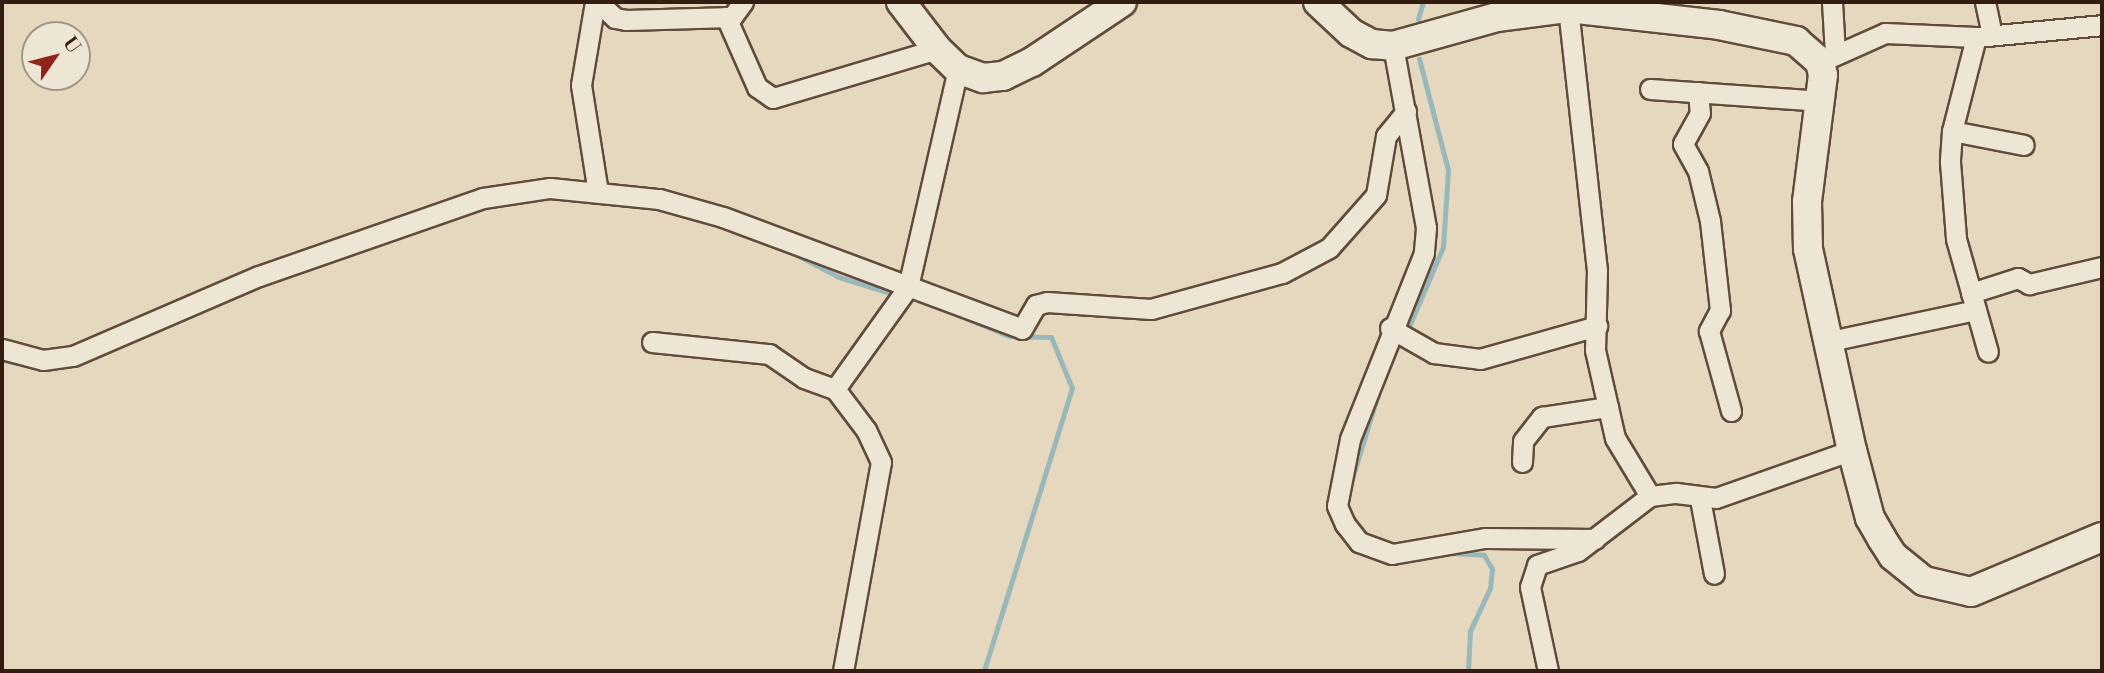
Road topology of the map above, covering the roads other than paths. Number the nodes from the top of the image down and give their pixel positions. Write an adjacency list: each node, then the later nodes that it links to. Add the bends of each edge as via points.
1 (596, 2): 9 (street, via 615,18 626,20); 22 (street, via 581,85)
2 (743, 2): 9 (street, via 739,13)
3 (901, 2): 13 (main road)
4 (1122, 2): 15 (main road, via 1003,76 982,78)
5 (1318, 2): 12 (main road, via 1351,33 1372,44)
6 (1832, 2): 14 (street)
7 (1984, 2): 11 (street)
8 (1568, 8): 12 (main road, via 1497,17); 14 (main road, via 1771,33); 26 (street, via 1597,270)
9 (726, 17): 13 (street, via 757,87 773,98)
10 (2102, 25): 11 (street)
11 (1984, 36): 14 (street, via 1885,33); 20 (street)
12 (1394, 46): 19 (street)
13 (937, 49): 15 (main road)
14 (1828, 58): 18 (main road)
15 (958, 69): 24 (street)
16 (1650, 89): 17 (street)
17 (1698, 92): 18 (street); 34 (street, via 1700,113 1683,144 1706,199 1720,310 1709,331)
18 (1822, 101): 28 (main road, via 1806,218 1808,249)
19 (1406, 111): 24 (street, via 1385,136 1376,195 1329,247 1282,274 1151,309 1047,302 1035,305 1022,329); 27 (street, via 1426,228 1424,253)
20 (1952, 131): 21 (street); 25 (street, via 1956,239)
21 (2024, 145)
22 (598, 192): 24 (street, via 659,199 723,217); 30 (street, via 550,188 483,198 259,276 59,360)
23 (2102, 267): 25 (street, via 2029,284 2018,278)
24 (908, 287): 32 (street)
25 (1973, 301): 28 (street); 31 (street)
26 (1597, 326): 27 (street, via 1480,359 1434,353); 33 (street, via 1595,350)
27 (1400, 335): 40 (street, via 1339,485 1337,506 1359,542 1392,554 1485,538)
28 (1830, 341): 35 (main road)
29 (652, 342): 32 (street, via 769,354 804,378)
30 (2, 349)
31 (1988, 352)
32 (835, 389): 42 (street, via 866,430 881,462)
33 (1608, 407): 36 (street, via 1542,417 1522,441); 37 (street, via 1618,445)
34 (1731, 411)
35 (1852, 450): 38 (street, via 1716,498); 39 (main road, via 1870,518 1882,538 1902,565 1935,586 1971,592 1990,588)
36 (1522, 461)
37 (1650, 496): 38 (street, via 1676,493); 40 (street)
38 (1700, 499): 41 (street)
39 (2102, 537)
40 (1595, 539): 43 (street, via 1577,551 1548,559 1530,576)
41 (1714, 574)
42 (843, 671)
43 (1548, 671)

